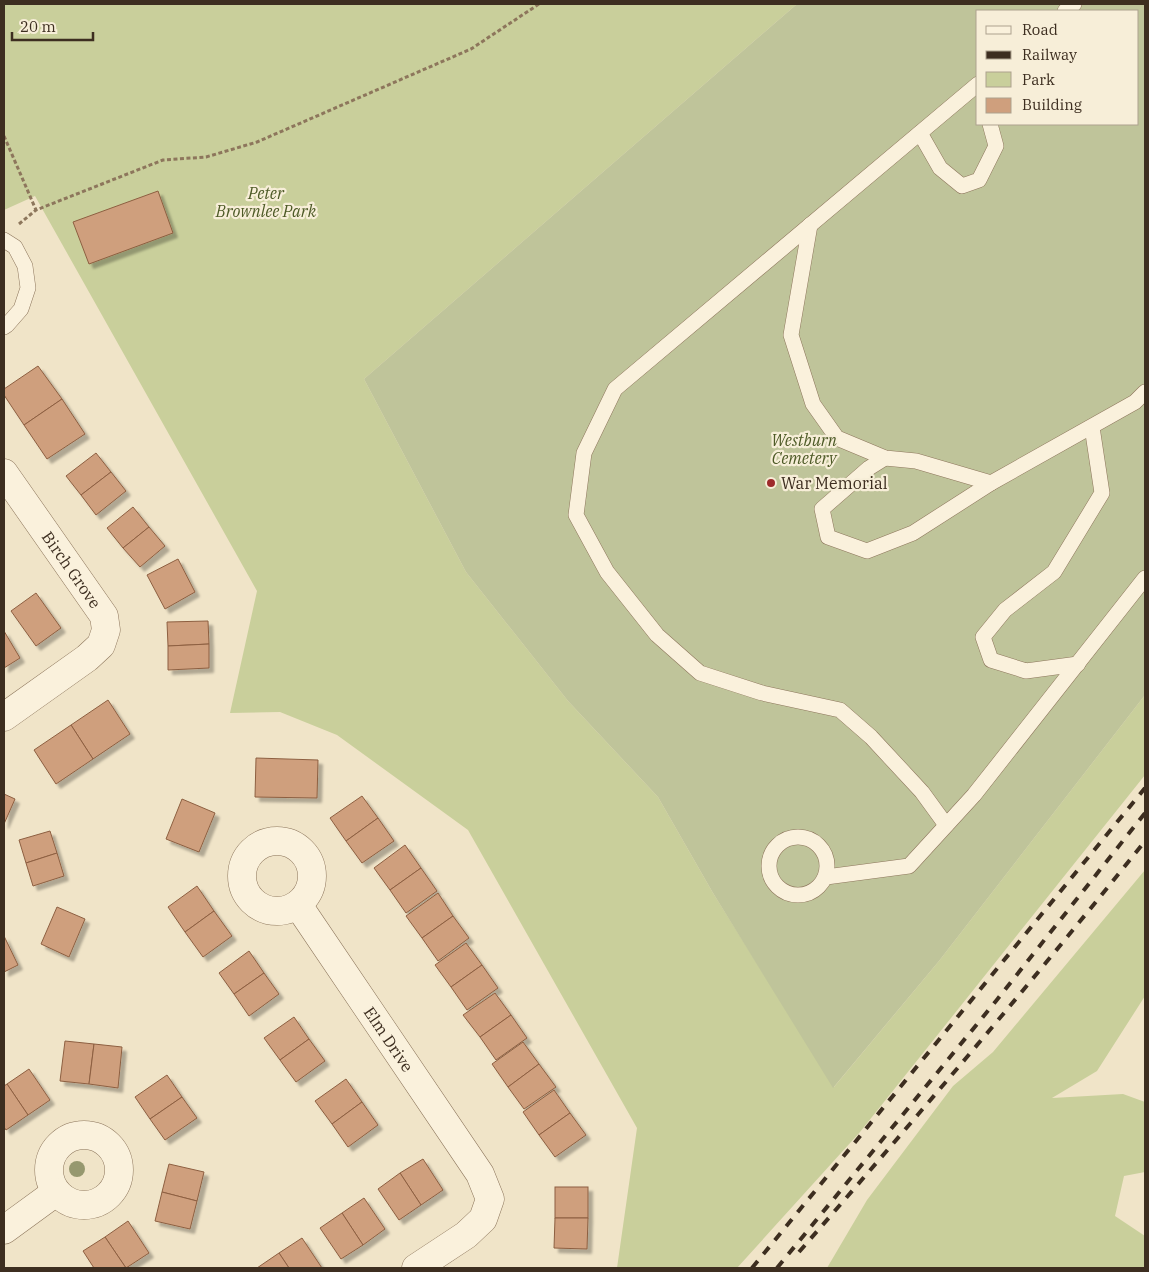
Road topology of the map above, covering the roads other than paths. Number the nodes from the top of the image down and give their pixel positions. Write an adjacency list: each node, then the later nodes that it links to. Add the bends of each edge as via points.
1 (976, 86): 3 (lane)
2 (990, 125): 3 (lane, via 996,146 980,180 962,186 940,168)
3 (920, 133): 4 (lane)
4 (810, 225): 9 (lane, via 791,335 813,404 837,438); 15 (lane, via 615,389 584,453 576,515 608,572 657,634 700,673 762,693 840,710 922,792)
5 (4, 240): 6 (lane, via 15,247 26,266 28,288 21,309)
6 (4, 327)
7 (1145, 392): 8 (lane, via 1135,402)
8 (1092, 426): 11 (lane); 13 (lane, via 1102,494 1054,572 1005,610 983,637 991,660 1026,671)
9 (885, 458): 11 (lane, via 916,460); 11 (lane, via 822,509 828,537 867,551 913,533)
10 (4, 473): 14 (street, Birch Grove, via 104,616 106,630 101,645 87,658)
11 (992, 483)
12 (1145, 578): 13 (lane)
13 (1078, 664): 15 (lane, via 974,795)
14 (4, 717)
15 (946, 825): 16 (lane, via 910,866)
16 (826, 877)
17 (298, 905): 20 (street, Elm Drive, via 480,1174 490,1199 483,1219 466,1235)
18 (56, 1192): 19 (street)
19 (4, 1230)
20 (416, 1268)

